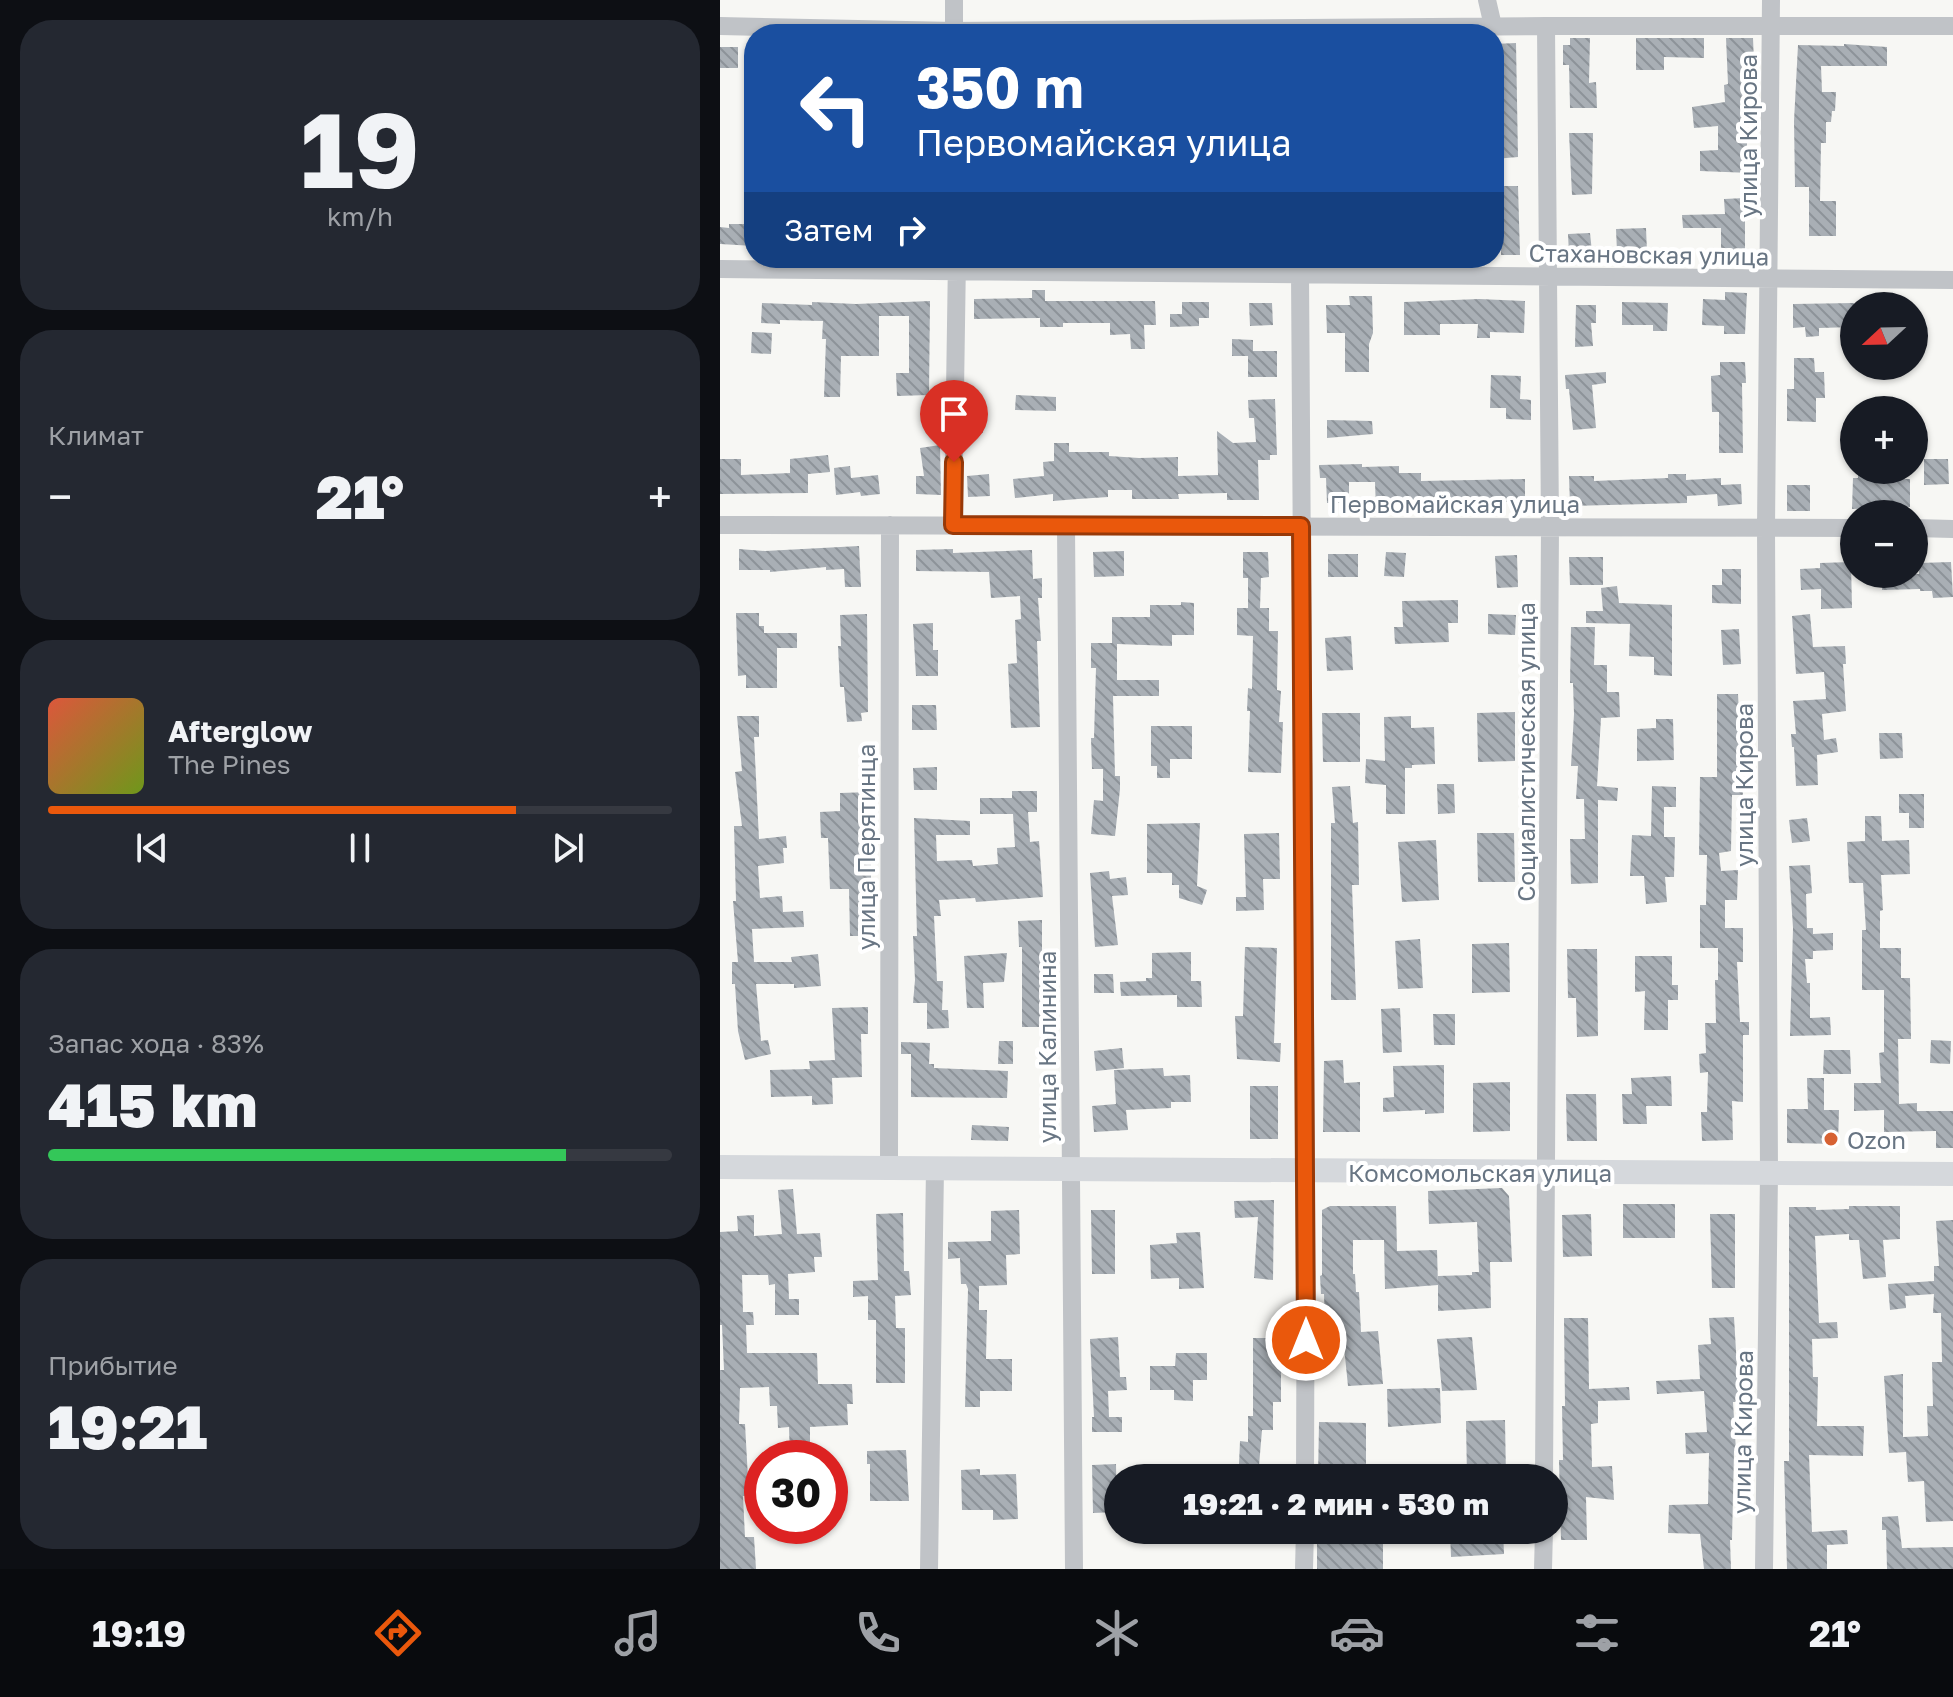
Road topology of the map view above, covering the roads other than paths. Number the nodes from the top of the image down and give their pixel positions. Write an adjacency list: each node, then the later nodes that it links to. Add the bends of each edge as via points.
1 (954, 0): 4 (street)
2 (1487, 0): 5 (street)
3 (1771, 0): 6 (street, улица Кирова)
4 (954, 24)
5 (1493, 24)
6 (1771, 25): 9 (street); 10 (street); 18 (street, улица Кирова)
7 (720, 26): 11 (street)
8 (1504, 26): 9 (street)
9 (1546, 26): 17 (street, Социалистическая улица)
10 (1953, 26)
11 (744, 27)
12 (779, 268): 15 (street, Стахановская улица)
13 (957, 268): 22 (street)
14 (1071, 268): 16 (street, Стахановская улица)
15 (720, 269)
16 (1300, 274): 17 (street, Стахановская улица); 24 (street)
17 (1547, 277): 18 (street, Стахановская улица); 25 (street, Социалистическая улица)
18 (1770, 279): 19 (street, Стахановская улица); 26 (street, улица Кирова)
19 (1953, 280)
20 (720, 525): 21 (street, Первомайская улица)
21 (890, 525): 22 (street, Первомайская улица); 31 (street, улица Перятинца)
22 (953, 525): 23 (street, Первомайская улица)
23 (1066, 526): 24 (street, Первомайская улица); 33 (street, улица Калинина)
24 (1301, 526): 25 (street, Первомайская улица); 34 (street)
25 (1550, 527): 26 (street, Первомайская улица); 35 (street, Социалистическая улица)
26 (1766, 528): 27 (street, Первомайская улица); 36 (street, улица Кирова)
27 (1840, 528)
28 (1928, 528): 29 (street)
29 (1953, 529)
30 (720, 1167): 31 (main road, Комсомольская улица)
31 (889, 1168): 32 (main road, Комсомольская улица)
32 (935, 1168): 33 (main road, Комсомольская улица); 42 (street)
33 (1071, 1169): 34 (main road, Комсомольская улица); 43 (street, улица Калинина)
34 (1306, 1170): 35 (main road, Комсомольская улица); 38 (street)
35 (1547, 1172): 36 (main road, Комсомольская улица); 39 (street, Социалистическая улица)
36 (1769, 1173): 37 (main road, Комсомольская улица); 46 (street, улица Кирова)
37 (1953, 1174)
38 (1305, 1464)
39 (1544, 1464)
40 (1305, 1544): 44 (street)
41 (1544, 1544): 45 (street)
42 (929, 1569)
43 (1074, 1569)
44 (1304, 1569)
45 (1543, 1569)
46 (1764, 1569)

